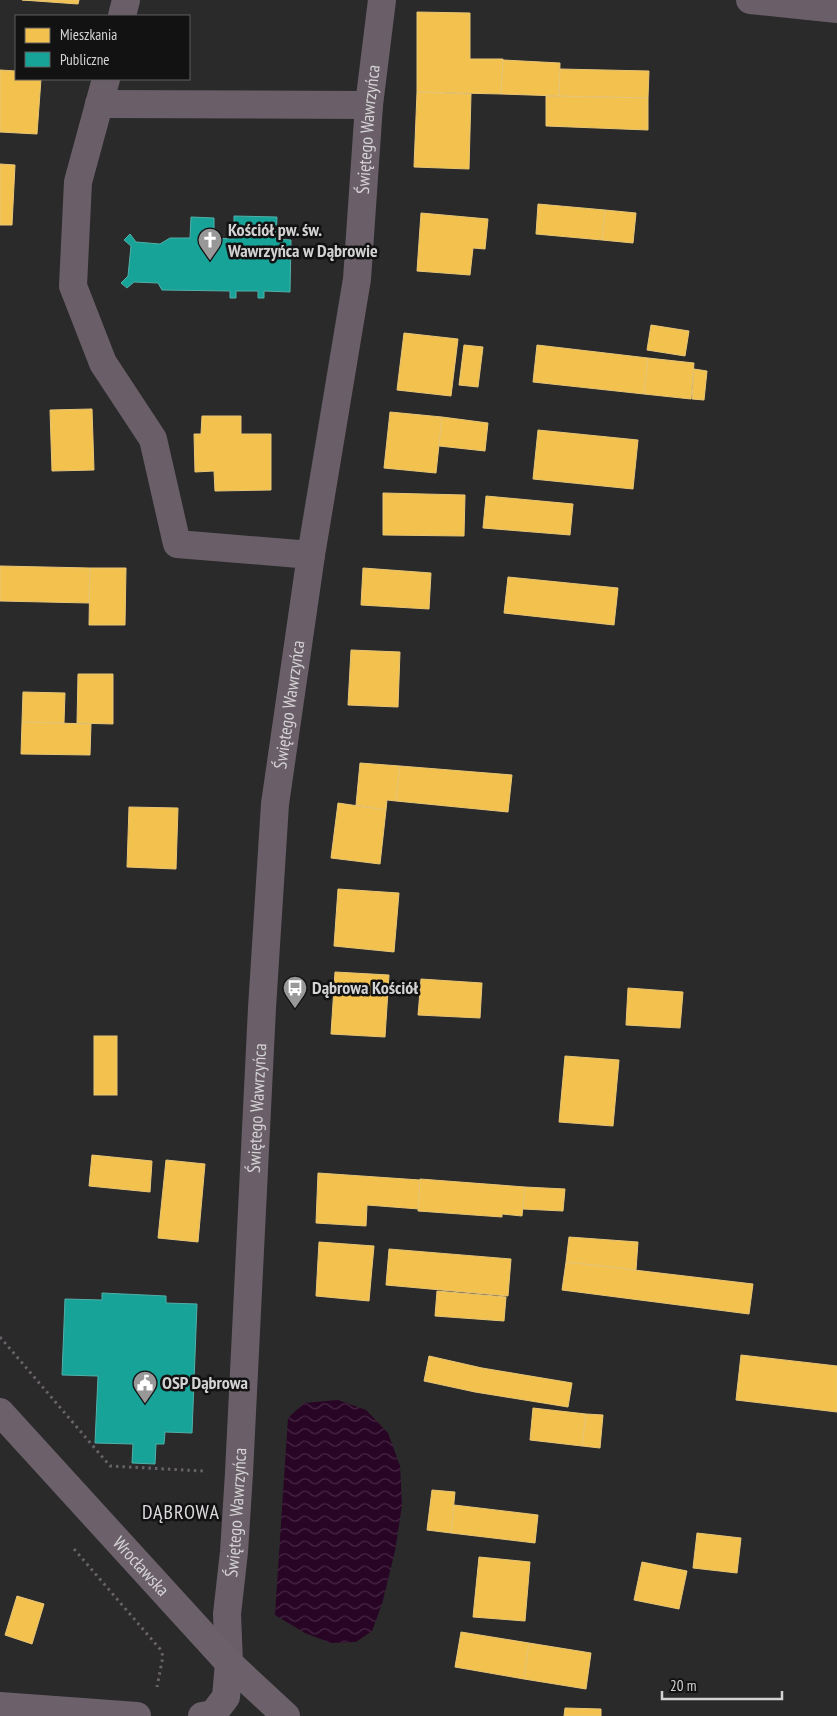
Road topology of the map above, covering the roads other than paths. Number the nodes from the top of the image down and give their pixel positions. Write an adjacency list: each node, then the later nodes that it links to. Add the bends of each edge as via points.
1 (126, 0): 5 (street)
2 (382, 0): 7 (street, Świętego Wawrzyńca)
3 (750, 0): 4 (street)
4 (837, 9)
5 (122, 15)
6 (102, 91): 7 (street); 8 (street, via 78,182 73,286 103,364 153,439 177,544)
7 (369, 105): 8 (street, Świętego Wawrzyńca, via 357,279)
8 (311, 555): 10 (street, Świętego Wawrzyńca, via 275,804 239,1473 227,1614)
9 (0, 1412): 10 (street, Wrocławska)
10 (229, 1664): 12 (street, via 226,1697); 14 (street, Wrocławska)
11 (0, 1706): 13 (street)
12 (210, 1715)
13 (137, 1716)
14 (286, 1716)

